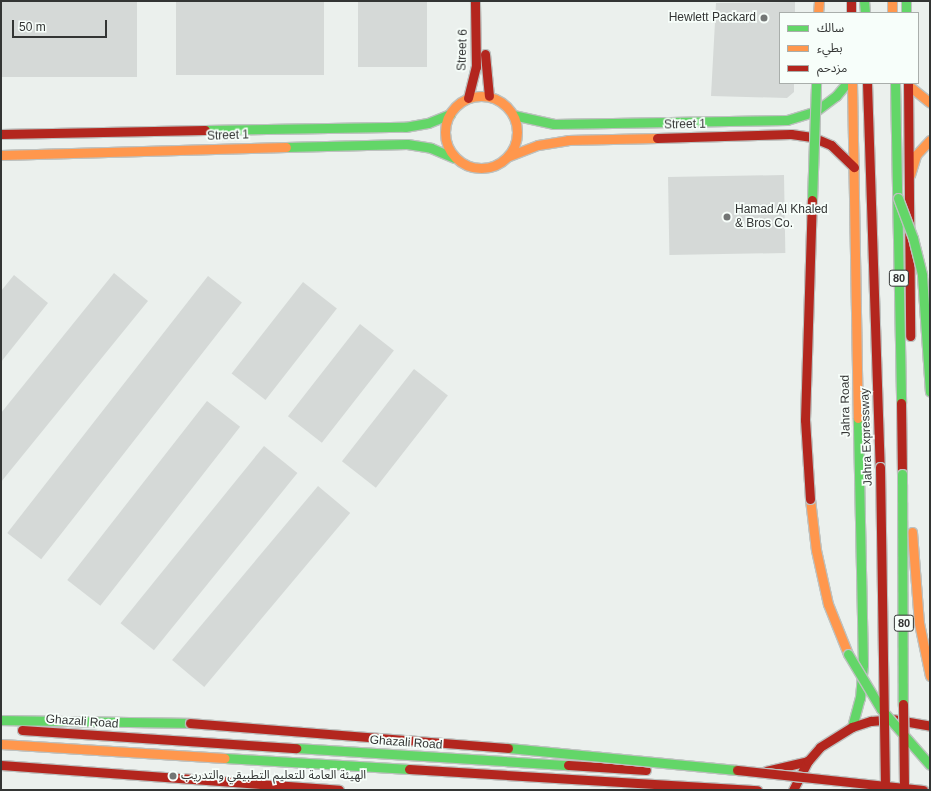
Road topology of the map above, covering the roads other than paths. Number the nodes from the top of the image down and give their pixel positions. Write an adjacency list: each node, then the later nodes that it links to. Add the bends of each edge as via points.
1 (475, 1): 20 (main road, Street 6, via 476,67)
2 (484, 1): 19 (main road, Street 6)
3 (818, 1): 8 (main road)
4 (851, 1): 9 (main road)
5 (864, 1): 10 (main road)
6 (892, 1): 11 (main road)
7 (906, 1): 12 (main road)
8 (818, 12)
9 (851, 12)
10 (865, 12)
11 (892, 12)
12 (906, 12)
13 (816, 84): 45 (main road, bridge, via 805,420 816,550 828,604 848,654 881,709)
14 (846, 84): 23 (main road, Street 1, via 836,96 816,111 786,120 554,124 533,122)
15 (852, 84): 29 (main road, Jahra Road)
16 (867, 84): 49 (main road, Jahra Expressway / 80, bridge, via 880,467)
17 (895, 84): 31 (main road, 80)
18 (908, 84): 21 (main road, via 922,99); 30 (main road)
19 (489, 96): 20 (main road); 23 (main road, via 505,104)
20 (468, 98): 22 (main road, via 458,104)
21 (930, 103)
22 (450, 114): 24 (main road, Street 1, via 428,123 406,127); 28 (main road, via 445,136)
23 (513, 115): 27 (main road, via 517,136)
24 (1, 134)
25 (930, 140): 30 (main road, via 916,155)
26 (1, 154): 28 (main road, Street 1, via 406,144 431,148)
27 (509, 156): 28 (main road, via 500,164 488,168 470,167); 29 (main road, Street 1, via 538,145 568,140 791,134 812,137 831,145)
28 (454, 158)
29 (854, 167): 38 (main road, Jahra Road, via 863,665 860,698)
30 (910, 176): 32 (main road)
31 (898, 198): 34 (main road, bridge, via 913,238 922,275); 50 (main road, 80, bridge)
32 (910, 344)
33 (911, 376): 35 (main road, via 914,571 919,623)
34 (930, 392)
35 (930, 676)
36 (1, 720): 51 (main road, bridge, via 190,723 587,754)
37 (930, 726): 38 (main road, via 892,719)
38 (852, 727): 43 (main road, via 825,743)
39 (1, 729): 43 (main road, Ghazali Road, via 728,776 762,772)
40 (1, 738): 42 (main road)
41 (1, 744): 42 (main road)
42 (36, 747): 47 (main road)
43 (808, 761): 48 (main road)
44 (1, 765): 46 (main road)
45 (930, 765)
46 (339, 790)
47 (757, 790)
48 (793, 790)
49 (885, 790)
50 (904, 790)
51 (923, 790)

